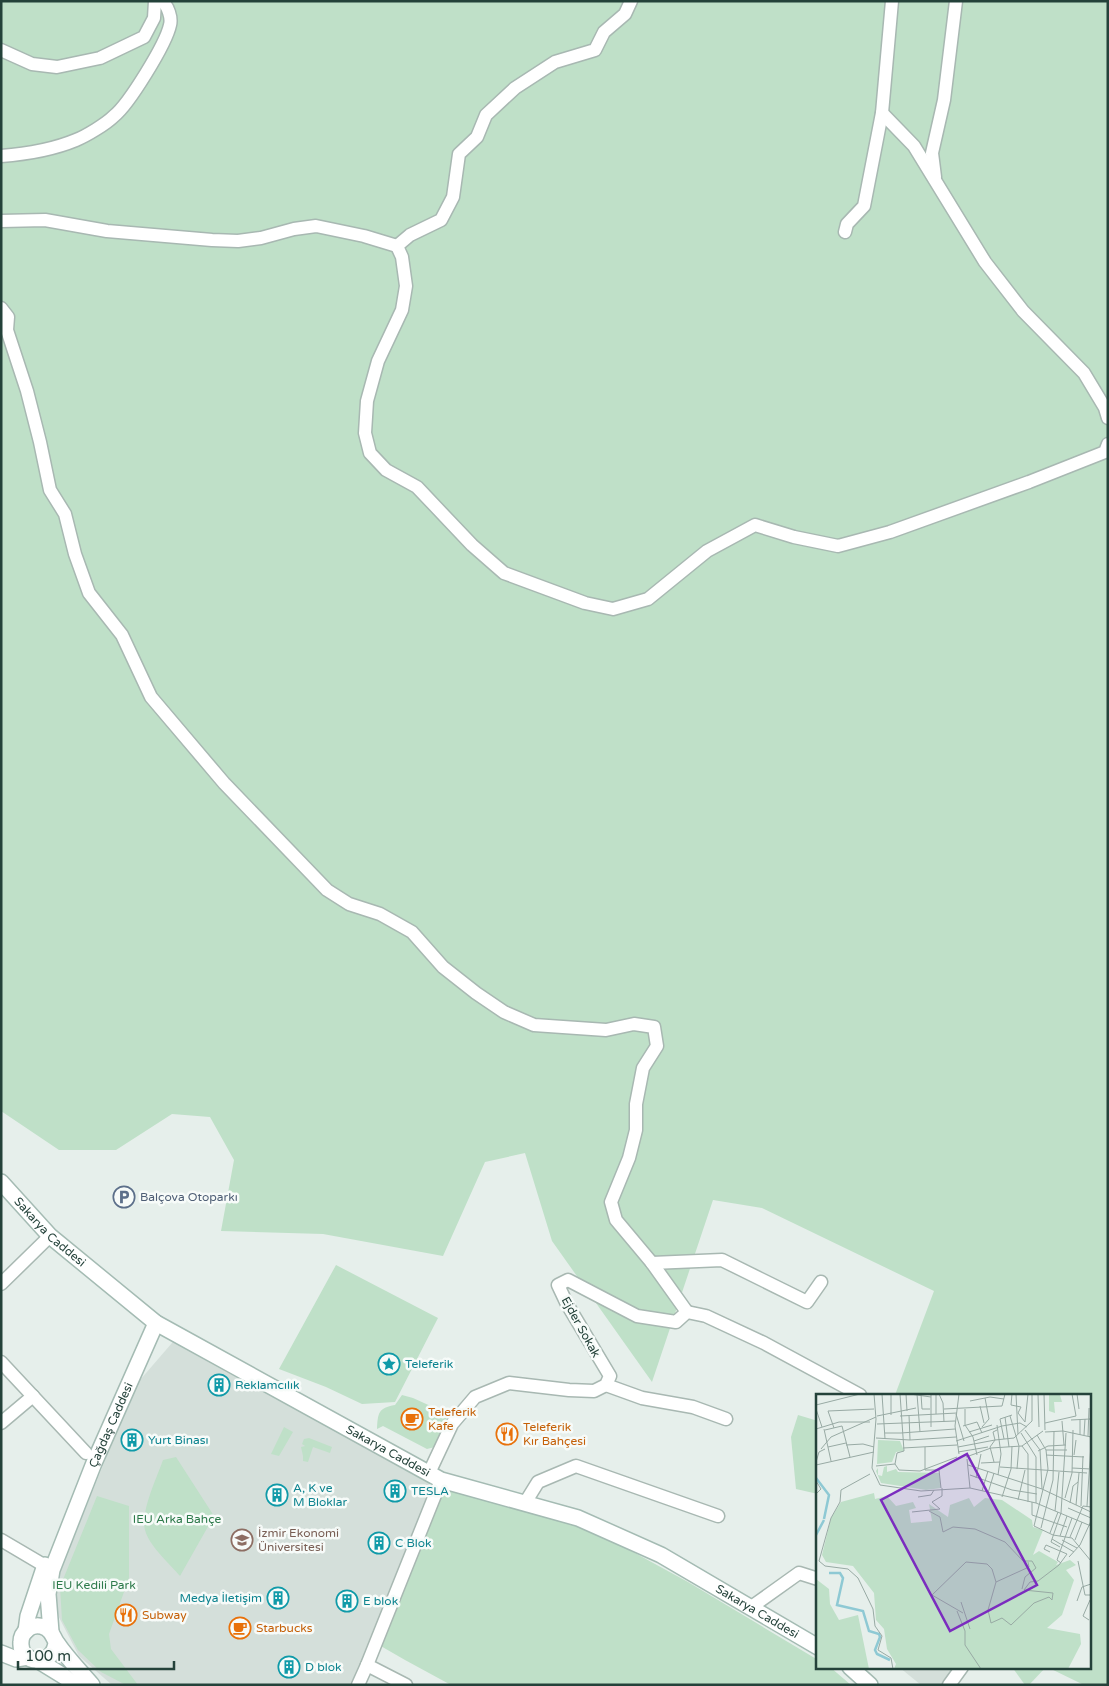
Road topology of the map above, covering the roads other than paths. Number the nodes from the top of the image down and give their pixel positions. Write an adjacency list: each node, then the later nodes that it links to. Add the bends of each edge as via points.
1 (154, 1): 6 (street, via 154,18 144,37 100,58 57,67 32,64)
2 (162, 1): 8 (street, via 167,6 170,24 161,47 115,116 77,140 32,154)
3 (631, 1): 12 (street, via 625,14 604,32 595,50 555,62 515,88 486,116 477,137 459,154 453,197 441,220 410,235)
4 (892, 1): 7 (street)
5 (956, 1): 9 (street, via 944,100 932,154)
6 (1, 50)
7 (882, 113): 9 (street, via 914,146); 11 (street, via 864,206 847,224)
8 (1, 156)
9 (935, 182): 14 (street, via 985,262 1022,311 1084,373)
10 (1, 221): 12 (street, via 44,220 106,232 238,241 316,226)
11 (845, 232)
12 (397, 246): 15 (street, via 406,286 402,310 378,361 367,401 365,433 370,453 386,470 417,487 472,545 504,573 585,604 613,610 648,599 707,551 755,525 838,546 890,532 1029,482 1105,452)
13 (1, 308): 18 (street, via 8,317 7,330 27,391 50,490 65,514 89,593 122,635 150,697 224,784 327,890 349,904 380,914 412,932 443,967 504,1012 534,1025 606,1030 634,1024 654,1027 657,1046 643,1068 636,1104 636,1130 629,1158 611,1202 616,1220)
14 (1108, 418)
15 (1108, 444)
16 (1, 1182): 17 (main road, Sakarya Caddesi)
17 (50, 1236): 20 (street); 22 (main road, Sakarya Caddesi)
18 (652, 1262): 19 (street, via 722,1260 807,1302); 21 (street)
19 (821, 1282)
20 (1, 1284)
21 (687, 1312): 24 (street, Ejder Sokak, via 676,1322 637,1316 568,1280 558,1285 610,1376); 25 (street, via 706,1316 764,1343)
22 (156, 1323): 30 (main road, Sakarya Caddesi); 34 (main road, Çağdaş Caddesi)
23 (1, 1362): 26 (street)
24 (606, 1385): 27 (street, via 642,1398 693,1407); 30 (street, via 594,1391 509,1383 475,1397 452,1424)
25 (858, 1394)
26 (33, 1396): 28 (street); 29 (street)
27 (726, 1419)
28 (1, 1423)
29 (86, 1453)
30 (435, 1476): 31 (main road, Sakarya Caddesi); 43 (street)
31 (525, 1503): 32 (street, via 538,1482 576,1466); 36 (main road, Sakarya Caddesi, via 578,1518 661,1554)
32 (718, 1516)
33 (1, 1540): 34 (street)
34 (48, 1568): 37 (main road, Çağdaş Caddesi, via 30,1609); 38 (main road, Çağdaş Caddesi)
35 (816, 1578): 36 (street, via 799,1573)
36 (750, 1608): 40 (main road, Sakarya Caddesi)
37 (23, 1636): 38 (main road, via 36,1626 47,1628); 39 (main road, via 9,1646); 42 (main road, via 21,1647)
38 (53, 1637): 42 (main road, via 55,1647 50,1657); 47 (main road)
39 (1, 1646)
40 (816, 1646)
41 (1, 1654): 42 (main road, via 16,1659)
42 (33, 1659): 46 (main road, via 65,1676)
43 (366, 1665): 48 (street); 49 (street)
44 (851, 1668): 50 (main road)
45 (961, 1668): 51 (street)
46 (74, 1685)
47 (92, 1685)
48 (358, 1685)
49 (406, 1685)
50 (870, 1685)
51 (949, 1685)

